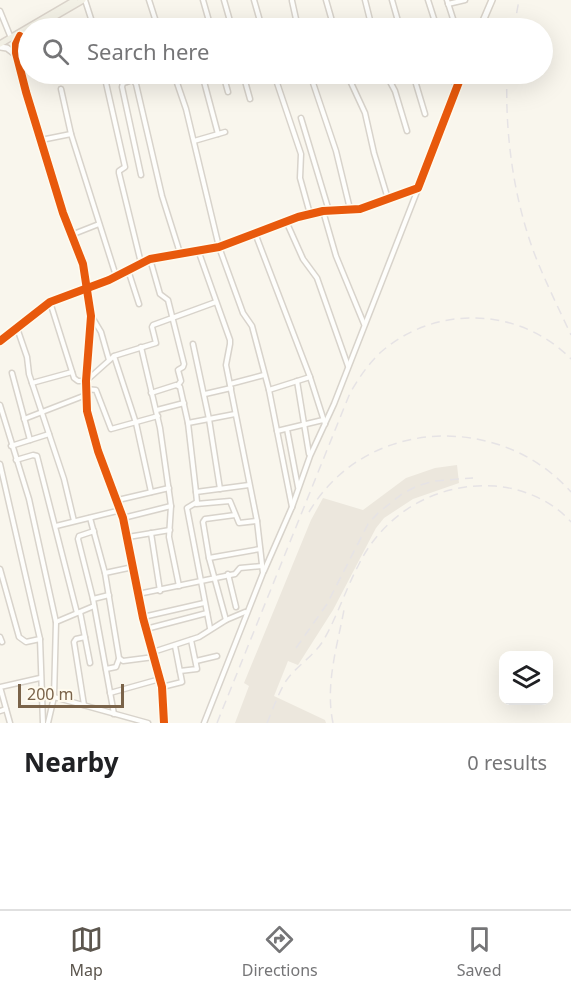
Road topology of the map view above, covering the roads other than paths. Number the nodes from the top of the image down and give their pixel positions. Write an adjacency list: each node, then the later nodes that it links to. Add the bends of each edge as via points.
1 (75, 0): 16 (main road)
2 (84, 0): 17 (main road); 18 (street)
3 (149, 0): 19 (street)
4 (203, 0): 20 (street)
5 (224, 0): 21 (street)
6 (254, 0): 22 (street)
7 (326, 0): 24 (street)
8 (365, 0): 25 (street)
9 (392, 0): 26 (street)
10 (428, 0): 27 (street)
11 (465, 0): 14 (street)
12 (492, 0): 29 (street)
13 (292, 1): 23 (street)
14 (448, 2): 28 (street)
15 (0, 11): 32 (street)
16 (46, 18)
17 (52, 18)
18 (90, 18)
19 (155, 18)
20 (208, 18)
21 (229, 18)
22 (259, 18)
23 (296, 18)
24 (331, 18)
25 (370, 18)
26 (397, 18)
27 (434, 18)
28 (453, 18)
29 (484, 18)
30 (18, 36): 32 (main road)
31 (18, 36): 32 (main road)
32 (14, 38): 33 (main road); 34 (street)
33 (0, 46): 34 (street)
34 (17, 58): 35 (street)
35 (18, 61)
36 (25, 84): 61 (street)
37 (106, 84): 77 (street, via 125,167 119,172)
38 (123, 84): 63 (street)
39 (136, 84): 75 (street, via 162,196)
40 (177, 84): 62 (street)
41 (205, 84): 60 (street)
42 (226, 84): 53 (street)
43 (245, 84): 54 (street)
44 (277, 84): 68 (street, via 301,154 300,178)
45 (313, 84): 66 (street)
46 (352, 84): 65 (street, via 365,112)
47 (391, 84): 57 (street)
48 (416, 84): 55 (street)
49 (455, 84): 51 (street)
50 (457, 84): 51 (street)
51 (456, 87): 64 (street)
52 (61, 89): 59 (street)
53 (228, 92)
54 (249, 99)
55 (425, 114)
56 (301, 118): 67 (street)
57 (407, 130)
58 (225, 132): 60 (street)
59 (71, 134): 61 (street); 70 (street)
60 (218, 134): 62 (street)
61 (41, 140): 72 (street)
62 (194, 141): 73 (street)
63 (141, 175)
64 (418, 188): 65 (street); 86 (street)
65 (388, 200): 66 (street)
66 (350, 209): 67 (street)
67 (326, 211): 68 (street); 86 (street, via 336,256)
68 (310, 214): 69 (street)
69 (286, 221): 71 (street); 93 (street, via 303,259 317,278)
70 (99, 224): 72 (street); 79 (street)
71 (255, 233): 73 (street); 97 (street)
72 (71, 235): 80 (street, via 83,264)
73 (219, 247): 74 (street); 96 (street, via 243,313 252,326)
74 (198, 250): 75 (street); 81 (street)
75 (180, 253): 76 (street)
76 (150, 259): 77 (street); 85 (street, via 160,294 167,298)
77 (141, 263): 78 (street)
78 (128, 270): 79 (street); 83 (street)
79 (116, 276): 80 (street)
80 (87, 288): 82 (street); 84 (street)
81 (216, 302): 85 (street); 102 (street, via 231,344 226,365)
82 (50, 303): 87 (street); 94 (street)
83 (139, 304)
84 (91, 316): 92 (street, via 102,332); 98 (street)
85 (173, 317): 90 (street, via 152,326 156,341); 101 (street, via 184,364 178,370)
86 (364, 325): 93 (street)
87 (17, 328): 88 (street); 100 (street)
88 (0, 341)
89 (194, 344): 106 (street)
90 (141, 346): 91 (street); 105 (street)
91 (114, 356): 92 (street); 114 (street)
92 (109, 360): 98 (street)
93 (348, 366): 116 (street)
94 (72, 372): 98 (street, via 76,381); 100 (street)
95 (12, 373): 113 (street)
96 (264, 375): 102 (street); 103 (street)
97 (310, 378): 99 (street); 116 (street)
98 (86, 381): 104 (street)
99 (297, 381): 103 (street); 117 (street)
100 (32, 383): 109 (street)
101 (178, 386): 105 (street); 107 (street)
102 (231, 386): 106 (street); 111 (street)
103 (268, 390): 119 (street)
104 (86, 392): 109 (street); 114 (street, via 96,390 109,428); 132 (street, via 98,451)
105 (151, 393): 110 (street)
106 (205, 394): 112 (street)
107 (184, 403): 110 (street); 115 (street)
108 (0, 405): 122 (street)
109 (42, 412): 113 (street); 120 (street)
110 (157, 413): 114 (street); 127 (street)
111 (235, 414): 112 (street); 126 (street)
112 (209, 419): 115 (street); 129 (street)
113 (24, 420): 121 (street)
114 (136, 423): 130 (street)
115 (188, 423): 131 (street)
116 (324, 423): 117 (street); 123 (street)
117 (306, 424): 118 (street); 123 (street)
118 (287, 429): 119 (street); 128 (street)
119 (277, 431): 135 (street)
120 (50, 434): 121 (street); 140 (street)
121 (30, 440): 122 (street)
122 (11, 446): 124 (street)
123 (310, 456): 128 (street)
124 (16, 460): 142 (street, via 36,455); 170 (street, via 29,499)
125 (0, 464): 175 (street)
126 (249, 484): 129 (street); 141 (street)
127 (169, 488): 130 (street); 134 (street)
128 (298, 488): 135 (street)
129 (220, 489): 131 (street)
130 (151, 492): 132 (street)
131 (196, 492): 133 (street)
132 (118, 500): 136 (street)
133 (196, 504): 137 (street, via 230,501); 156 (street, via 188,506 187,511)
134 (171, 506): 139 (street); 143 (street)
135 (292, 507): 153 (street)
136 (121, 510): 138 (street); 139 (street)
137 (235, 515): 141 (street, via 239,523); 148 (street, via 204,520)
138 (90, 518): 140 (street); 144 (street)
139 (123, 518): 146 (street)
140 (74, 521): 142 (street)
141 (257, 521): 147 (street)
142 (56, 526): 166 (street)
143 (170, 530): 145 (street); 157 (street)
144 (94, 531): 152 (street); 161 (street, via 78,539)
145 (151, 533): 146 (street); 158 (street)
146 (128, 537): 150 (street)
147 (260, 549): 148 (street); 149 (street)
148 (209, 558): 155 (street)
149 (262, 566): 153 (street); 154 (street, via 240,568 236,574)
150 (133, 567): 152 (street); 159 (street)
151 (0, 568): 175 (street, via 19,637 26,642)
152 (105, 573): 160 (street)
153 (263, 573): 165 (street)
154 (228, 574): 155 (street); 164 (street)
155 (214, 578): 156 (street); 169 (street)
156 (201, 581): 157 (street); 162 (street)
157 (179, 586): 158 (street)
158 (160, 591): 159 (street)
159 (138, 594): 168 (street)
160 (109, 595): 161 (street); 181 (street)
161 (93, 599): 163 (street)
162 (204, 603): 167 (street); 168 (street)
163 (95, 606): 166 (street); 184 (street)
164 (236, 607)
165 (246, 612): 169 (street); 200 (street)
166 (79, 613): 170 (street); 174 (street)
167 (207, 613): 171 (street); 172 (street)
168 (142, 618): 172 (street)
169 (226, 620): 171 (street)
170 (56, 622): 190 (street)
171 (210, 628): 176 (street)
172 (146, 629): 179 (street)
173 (0, 637): 177 (street)
174 (85, 637): 183 (street); 191 (street, via 74,642)
175 (40, 639): 186 (street)
176 (191, 640): 178 (street); 182 (street)
177 (2, 642)
178 (174, 646): 179 (street); 185 (street)
179 (154, 655): 181 (street, via 123,661); 187 (street)
180 (217, 656): 182 (street)
181 (119, 658): 184 (street, via 117,666)
182 (196, 661): 185 (street, via 196,669)
183 (90, 663)
184 (106, 669): 189 (street)
185 (180, 671): 188 (street, via 182,681)
186 (40, 678): 192 (street, via 0,687); 196 (street)
187 (160, 679): 188 (street); 189 (street)
188 (162, 687): 199 (street)
189 (110, 693): 194 (street)
190 (54, 697): 191 (street); 197 (street)
191 (84, 705): 194 (street)
192 (6, 709): 193 (street); 195 (street)
193 (0, 711)
194 (114, 714): 198 (street)
195 (10, 723)
196 (43, 723)
197 (48, 723)
198 (148, 723)
199 (164, 723)
200 (204, 723)

